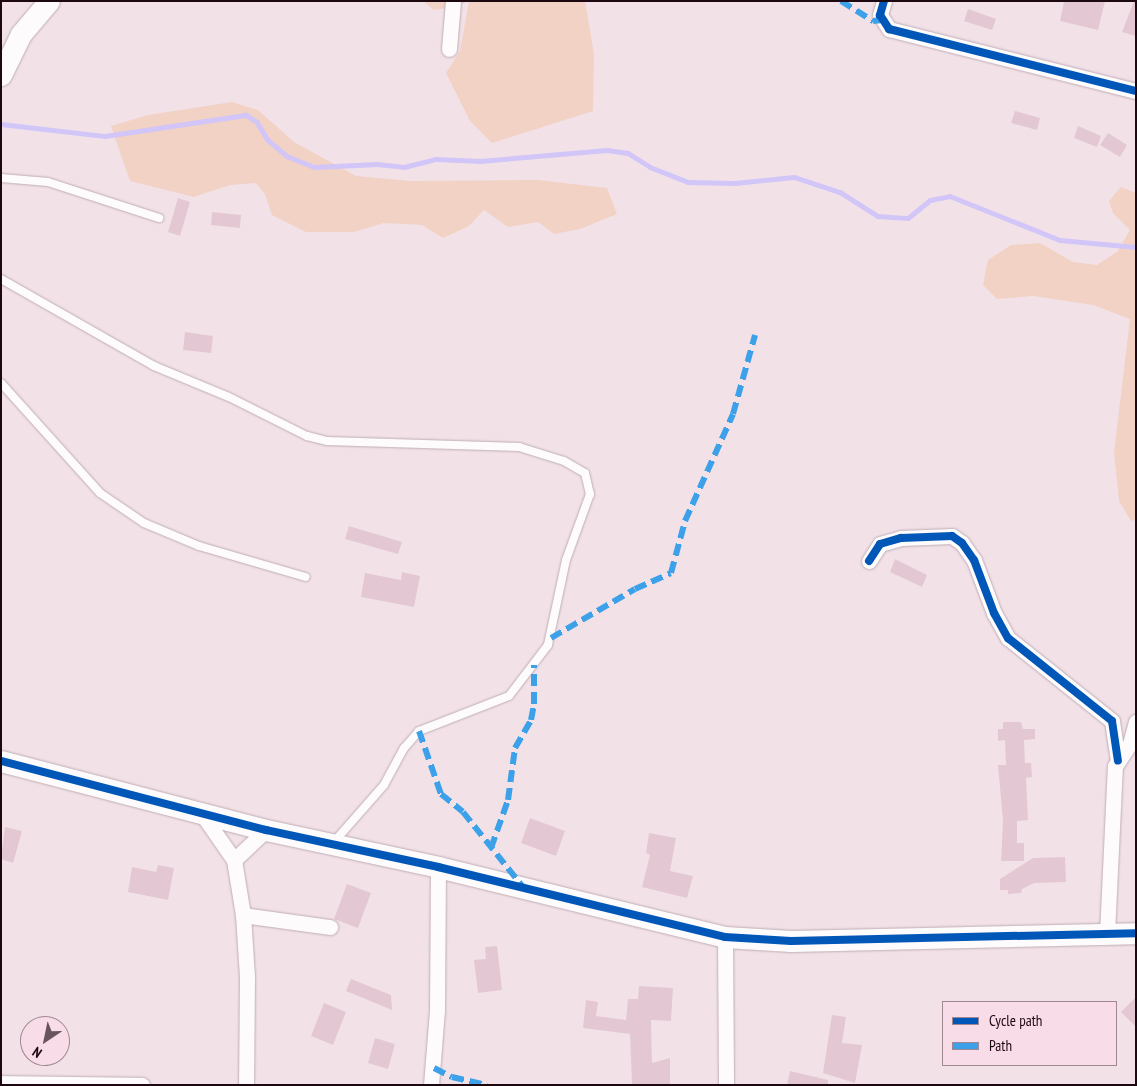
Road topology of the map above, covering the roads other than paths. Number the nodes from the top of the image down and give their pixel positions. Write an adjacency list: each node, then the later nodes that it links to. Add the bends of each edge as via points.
1 (49, 1): 5 (street, via 21,34)
2 (453, 1): 4 (street)
3 (884, 1): 6 (street, via 880,15 889,29)
4 (449, 49)
5 (1, 74)
6 (1136, 91)
7 (1, 178): 8 (lane, via 48,182)
8 (159, 218)
9 (1, 279): 18 (lane, via 154,366 229,397 307,436 327,441 510,446 538,451 585,473 590,494 566,560 548,645 509,696 419,731 404,748 384,784)
10 (1, 383): 12 (lane, via 100,493 144,523 199,546)
11 (869, 561): 15 (street, via 880,544 901,538 952,536 962,543 974,560 994,613 1008,638 1112,721)
12 (306, 577)
13 (1136, 722): 15 (street, via 1130,744)
14 (1, 761): 16 (street)
15 (1118, 761): 24 (street)
16 (202, 814): 17 (street); 19 (street)
17 (266, 830): 18 (street); 19 (street)
18 (332, 844): 20 (street)
19 (234, 860): 21 (street)
20 (438, 867): 25 (street); 29 (street, via 437,1011)
21 (243, 915): 22 (street); 28 (street, via 247,977)
22 (330, 927)
23 (1136, 933): 24 (street)
24 (1107, 934): 25 (street, via 791,941)
25 (725, 937): 30 (street)
26 (1, 1082): 27 (street)
27 (142, 1085)
28 (246, 1085)
29 (431, 1085)
30 (726, 1085)

